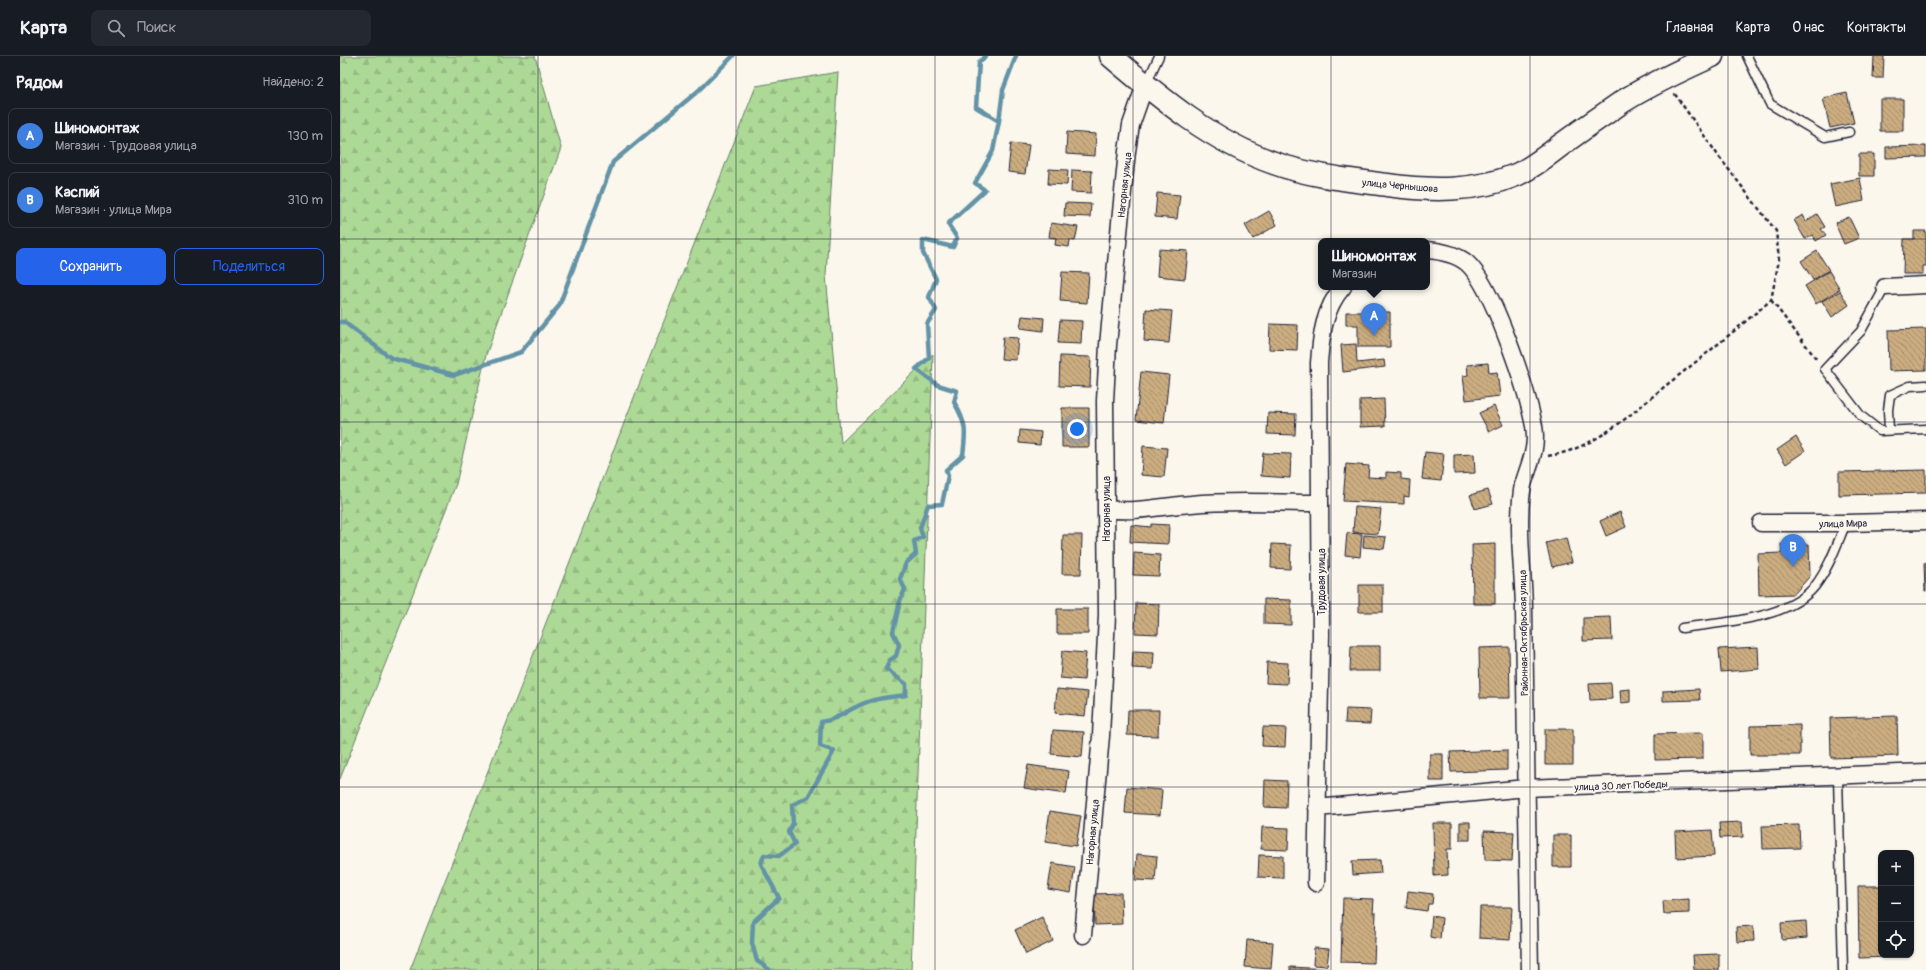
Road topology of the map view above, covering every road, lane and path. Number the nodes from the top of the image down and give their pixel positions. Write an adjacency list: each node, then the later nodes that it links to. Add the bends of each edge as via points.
1 (1111, 56): 6 (main road, улица Чернышова)
2 (1159, 56): 6 (lane)
3 (1712, 56): 5 (main road, улица Чернышова)
4 (1747, 56): 7 (lane, via 1770,104 1824,137)
5 (1665, 79): 6 (main road, улица Чернышова, via 1624,101 1518,174 1494,183 1465,188 1435,189 1322,176 1273,163 1195,122); 12 (path, via 1720,158 1776,231 1779,260)
6 (1145, 85): 19 (street, Нагорная улица, via 1136,107 1129,138 1108,337 1105,401)
7 (1849, 132)
8 (1430, 251): 17 (street, Районная-Октябрьская улица, via 1453,255 1465,262 1483,284 1506,336 1528,403 1534,427)
9 (1926, 285): 10 (street)
10 (1885, 287): 13 (lane, via 1861,331)
11 (1341, 290): 18 (street, Трудовая улица, via 1330,306 1320,342)
12 (1771, 300): 13 (path); 17 (path, via 1624,419 1589,444 1558,454)
13 (1825, 369): 16 (lane, via 1861,416 1880,430)
14 (1926, 385): 16 (lane, via 1910,386 1890,395)
15 (1926, 429): 16 (lane)
16 (1889, 430)
17 (1533, 458): 26 (street, Районная-Октябрьская улица, via 1523,486 1520,504)
18 (1320, 503): 19 (street, via 1230,502 1127,512); 27 (street, Трудовая улица, via 1321,635)
19 (1106, 510): 29 (street, Нагорная улица, via 1107,615 1101,736)
20 (1926, 521): 22 (street, улица Мира)
21 (1761, 523): 22 (street, улица Мира)
22 (1846, 523): 23 (lane, via 1815,586 1786,609 1768,615)
23 (1682, 628)
24 (1926, 772): 25 (street, улица 30 лет Победы)
25 (1838, 777): 26 (street, улица 30 лет Победы); 31 (lane)
26 (1526, 788): 27 (street, улица 30 лет Победы); 30 (street, Районная-Октябрьская улица)
27 (1317, 808): 28 (street, Трудовая улица)
28 (1316, 883)
29 (1083, 935)
30 (1530, 970)
31 (1843, 970)

